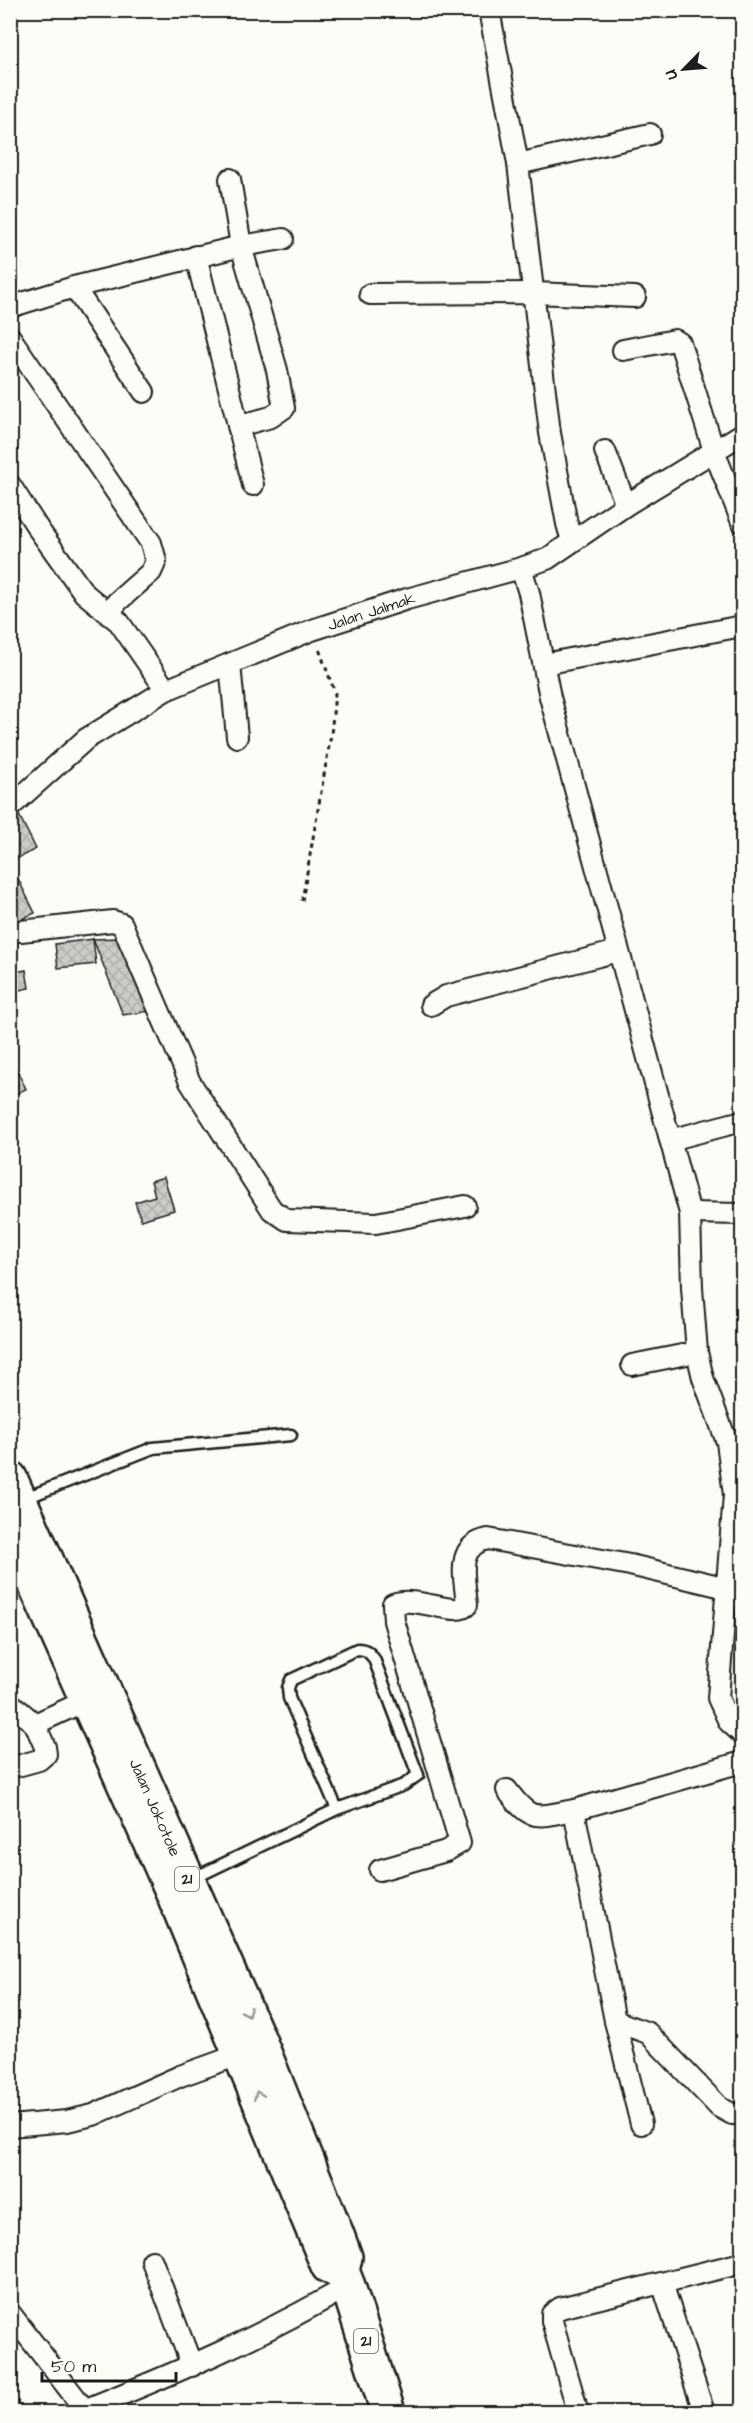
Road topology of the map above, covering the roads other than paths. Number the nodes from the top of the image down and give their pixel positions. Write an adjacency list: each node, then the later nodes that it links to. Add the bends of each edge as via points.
1 (489, 10): 3 (street)
2 (650, 134): 3 (street)
3 (518, 164): 9 (street)
4 (230, 179): 6 (street)
5 (283, 239): 6 (street)
6 (241, 246): 7 (street); 16 (street, via 284,408 271,417)
7 (196, 256): 8 (street); 16 (street)
8 (74, 288): 12 (street); 15 (street)
9 (533, 292): 10 (street); 11 (street); 24 (street, via 550,433)
10 (370, 294)
11 (635, 297)
12 (10, 307)
13 (12, 344): 26 (street, via 151,543 156,561 151,572 117,602)
14 (623, 350): 19 (street, via 678,340)
15 (144, 392)
16 (238, 426): 21 (street)
17 (742, 434): 19 (street, Jalan Jalmak)
18 (605, 451): 22 (street)
19 (714, 451): 22 (street, Jalan Jalmak); 23 (street)
20 (10, 485): 26 (street, via 84,593)
21 (253, 485)
22 (626, 504): 24 (street, Jalan Jalmak)
23 (742, 522)
24 (572, 541): 25 (street, Jalan Jalmak, via 547,559)
25 (521, 568): 28 (street); 29 (street, Jalan Jalmak, via 312,630)
26 (110, 615): 30 (street, via 119,622)
27 (742, 626): 28 (street)
28 (544, 663): 34 (street)
29 (230, 664): 30 (street, Jalan Jalmak); 31 (street)
30 (166, 690): 32 (street, Jalan Jalmak, via 86,739)
31 (237, 737)
32 (10, 807)
33 (10, 927): 38 (street, via 21,931 118,921 126,928 190,1082 272,1210 281,1218 376,1223)
34 (618, 951): 35 (street, via 446,996); 37 (street)
35 (431, 1005)
36 (742, 1121): 37 (street)
37 (670, 1140): 39 (street)
38 (465, 1206)
39 (690, 1213): 40 (street); 41 (street)
40 (742, 1214)
41 (697, 1352): 42 (street); 45 (street, via 728,1442 734,1495)
42 (632, 1365)
43 (291, 1435): 44 (lane, via 153,1448)
44 (14, 1502): 47 (highway, Jalan Jokotole / 21); 57 (highway, Jalan Jokotole / 21)
45 (727, 1588): 46 (street); 56 (street, via 630,1565 488,1539 476,1541 464,1559 464,1609 456,1611 420,1601 393,1604 394,1621 460,1843 446,1851)
46 (734, 1612): 50 (street, via 718,1698 729,1722)
47 (87, 1700): 49 (street); 59 (highway, Jalan Jokotole / 21)
48 (10, 1703): 49 (street)
49 (35, 1724): 52 (street, via 46,1754 39,1760)
50 (742, 1734)
51 (737, 1763): 55 (street)
52 (10, 1768)
53 (507, 1790): 55 (street, via 524,1812 533,1815)
54 (337, 1809): 54 (lane, via 404,1785 418,1775 374,1659 363,1649 291,1680 288,1688); 57 (lane)
55 (574, 1810): 58 (street)
56 (380, 1870)
57 (188, 1881): 63 (highway, Jalan Jokotole / 21, one-way to 63, via 259,2040)
58 (615, 2021): 60 (street, via 648,2033 719,2107); 61 (street)
59 (241, 2054): 62 (street, via 93,2115); 63 (highway, Jalan Jokotole / 21, one-way to 59)
60 (742, 2114)
61 (641, 2124)
62 (10, 2126)
63 (286, 2136): 66 (highway, Jalan Jokotole / 21, via 345,2257)
64 (152, 2261): 69 (street)
65 (742, 2263): 67 (street)
66 (345, 2279): 69 (street, via 310,2309); 71 (highway, Jalan Jokotole / 21)
67 (662, 2283): 72 (street, via 560,2308 552,2314); 73 (street)
68 (10, 2313): 70 (street)
69 (192, 2366): 70 (street)
70 (82, 2411)
71 (388, 2412)
72 (578, 2412)
73 (704, 2412)

